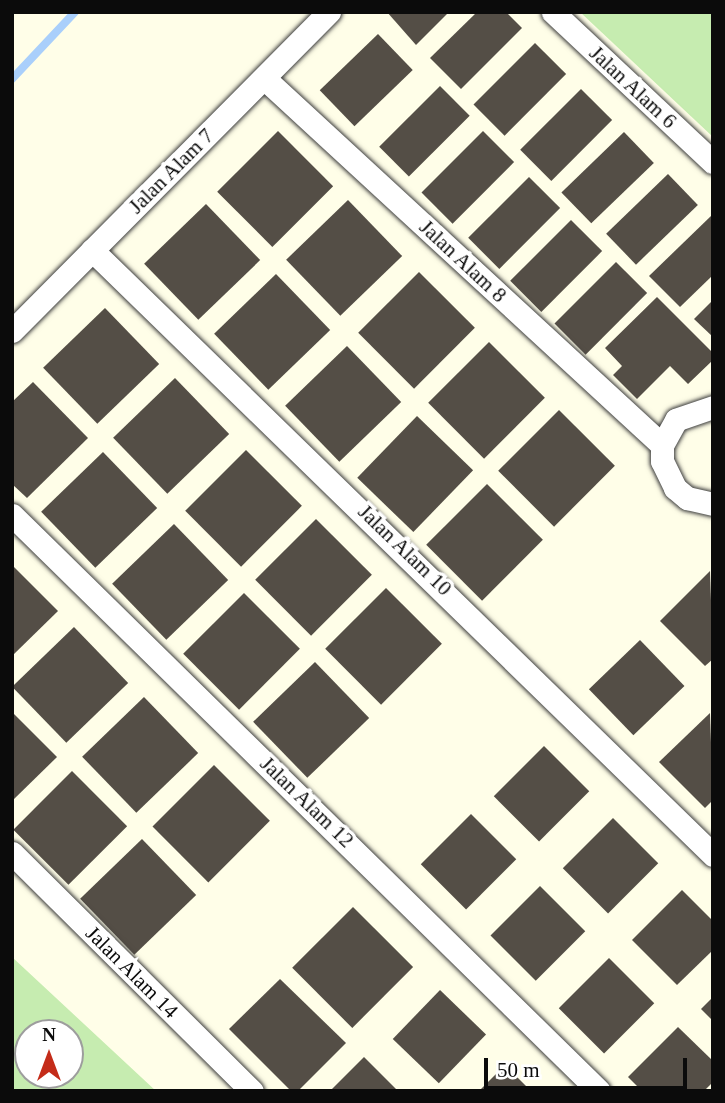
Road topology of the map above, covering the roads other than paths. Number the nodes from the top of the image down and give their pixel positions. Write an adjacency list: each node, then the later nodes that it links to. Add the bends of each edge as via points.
1 (329, 12): 3 (street, Jalan Alam 7)
2 (553, 12): 4 (street, Jalan Alam 6)
3 (264, 78): 5 (street, Jalan Alam 7); 8 (street, Jalan Alam 8)
4 (713, 162)
5 (92, 250): 6 (street, Jalan Alam 7); 12 (street, Jalan Alam 10)
6 (12, 331)
7 (713, 407): 8 (street, via 676,420)
8 (662, 445): 9 (street, via 664,468 675,488 687,498)
9 (713, 504)
10 (12, 515): 14 (street, Jalan Alam 12)
11 (12, 853): 13 (street, Jalan Alam 14)
12 (713, 855)
13 (252, 1091)
14 (599, 1091)

